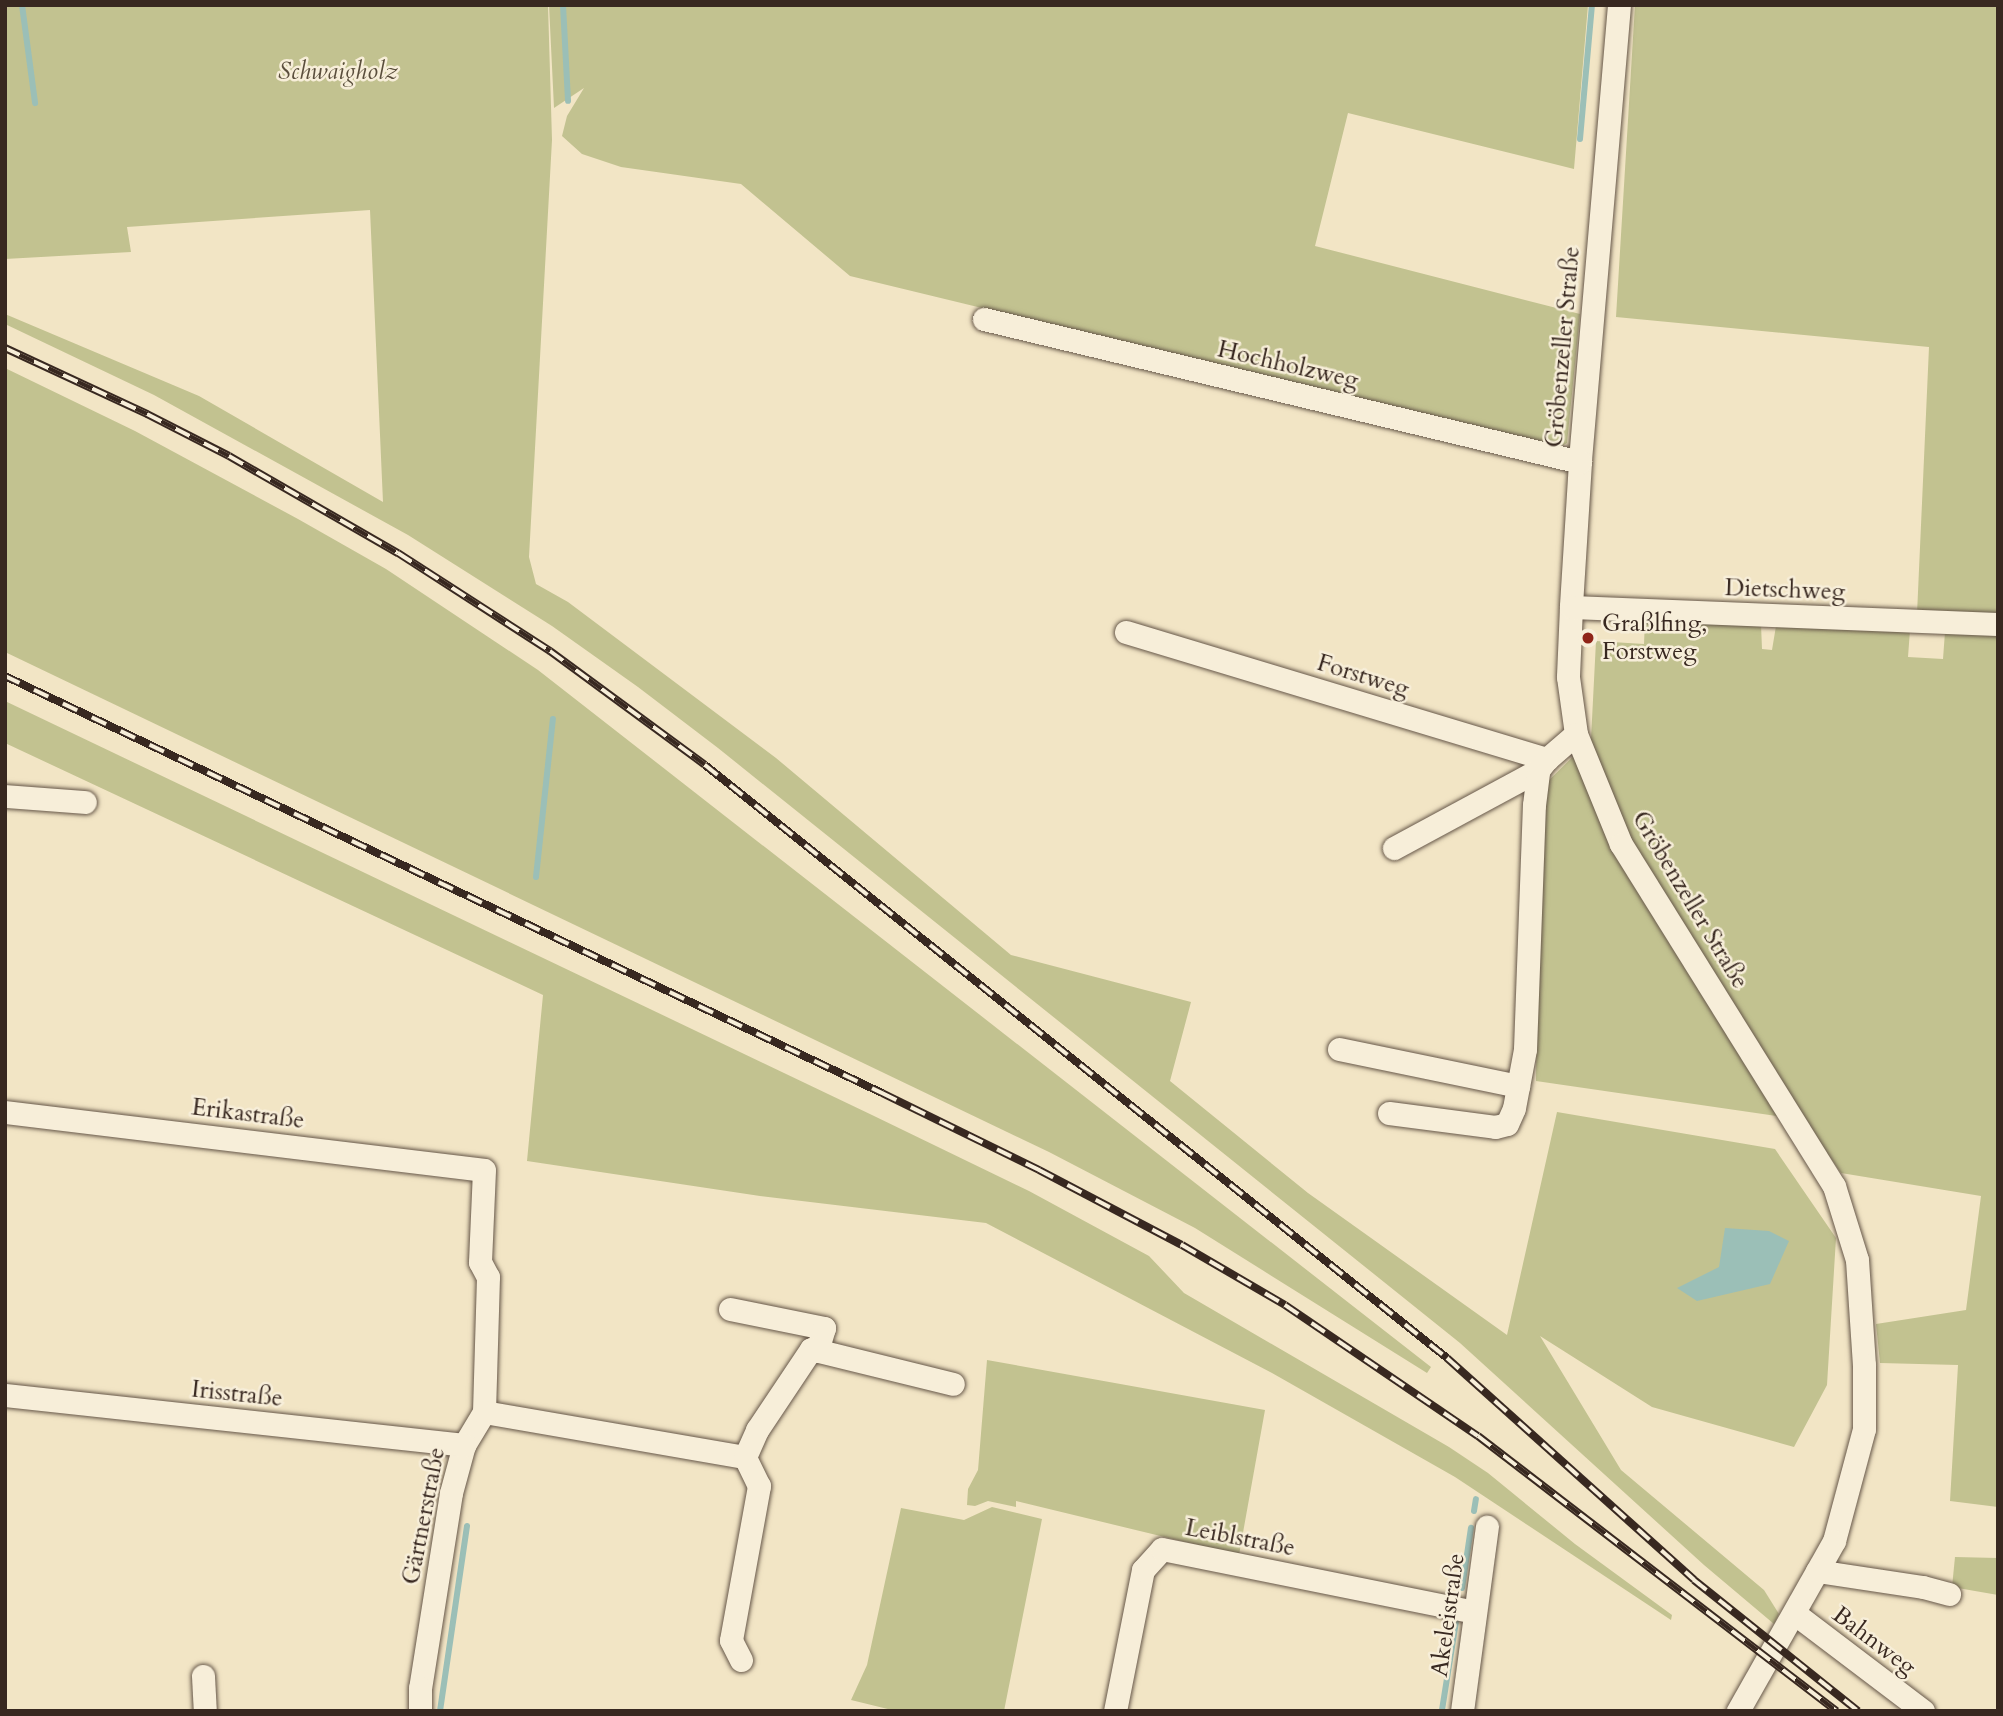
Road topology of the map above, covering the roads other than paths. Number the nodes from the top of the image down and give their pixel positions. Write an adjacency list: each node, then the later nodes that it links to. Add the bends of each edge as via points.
1 (1619, 5): 3 (street, Gröbenzeller Straße)
2 (984, 320): 3 (street, Hochholzweg)
3 (1580, 463): 4 (street, Gröbenzeller Straße)
4 (1571, 607): 5 (street, Dietschweg); 7 (street, Gröbenzeller Straße, via 1568,677)
5 (1998, 624)
6 (1126, 632): 8 (street, Forstweg)
7 (1576, 734): 8 (street); 25 (street, Gröbenzeller Straße, via 1621,844 1834,1186 1857,1260 1864,1429 1834,1541)
8 (1542, 764): 11 (street); 13 (street, via 1534,805 1525,1049)
9 (5, 796): 10 (street)
10 (85, 802)
11 (1394, 848)
12 (1339, 1049): 13 (street)
13 (1516, 1097): 15 (street, via 1507,1124 1495,1127)
14 (5, 1112): 16 (street, Erikastraße)
15 (1389, 1113)
16 (484, 1170): 21 (street, Gärtnerstraße, via 480,1262 488,1277)
17 (730, 1309): 18 (street, via 824,1328)
18 (817, 1351): 19 (street); 23 (street, via 811,1349 757,1430)
19 (953, 1384)
20 (5, 1395): 22 (street, Irisstraße)
21 (484, 1412): 22 (street, Gärtnerstraße); 23 (street)
22 (464, 1445): 33 (street, Gärtnerstraße, via 448,1511)
23 (745, 1457): 29 (street, via 759,1486 731,1640)
24 (1487, 1527): 27 (street, Akeleistraße)
25 (1817, 1571): 26 (street); 28 (street, Gröbenzeller Straße)
26 (1949, 1594)
27 (1475, 1612): 34 (street, Leiblstraße, via 1162,1549 1143,1570); 35 (street, Akeleistraße)
28 (1794, 1613): 31 (street, Gröbenzeller Straße); 36 (street, Bahnweg)
29 (741, 1660)
30 (202, 1676): 32 (street)
31 (1748, 1706)
32 (205, 1711)
33 (420, 1711)
34 (1115, 1711)
35 (1462, 1711)
36 (1923, 1711)

